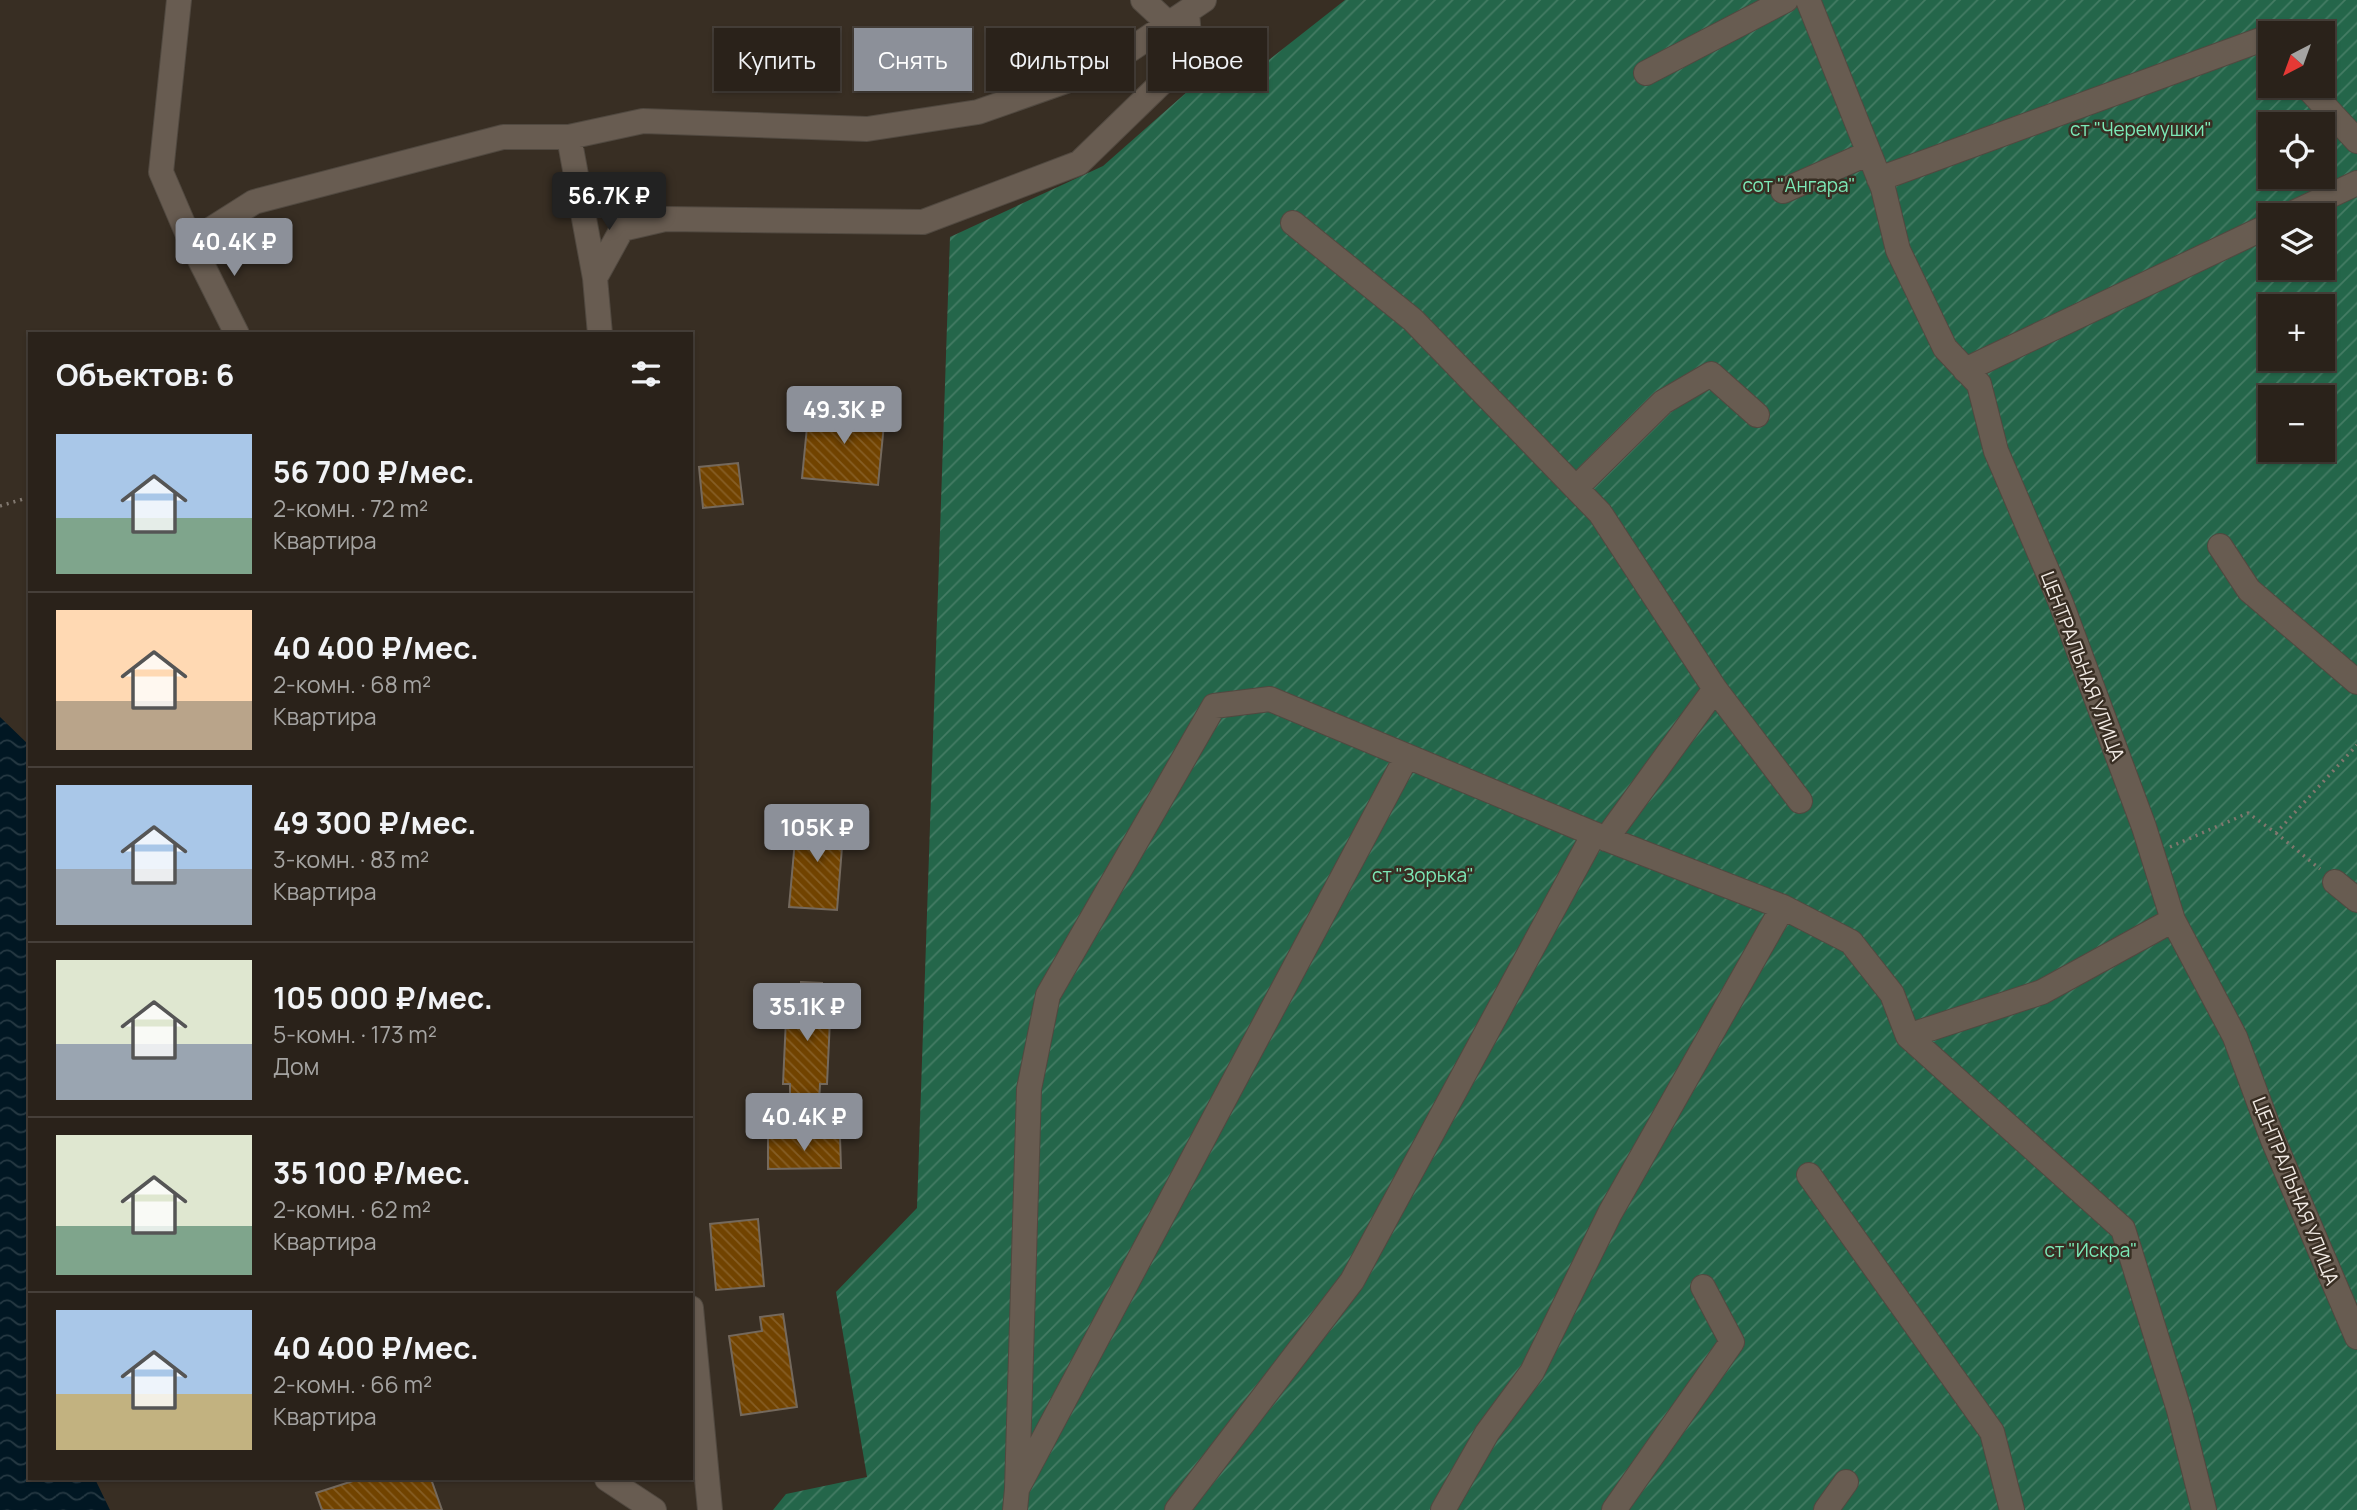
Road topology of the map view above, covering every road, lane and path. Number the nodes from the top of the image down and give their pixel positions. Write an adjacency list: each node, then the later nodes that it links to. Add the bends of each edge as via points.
1 (179, 0): 18 (street, via 161,172)
2 (1143, 0): 5 (street)
3 (1786, 0): 7 (street)
4 (1808, 0): 11 (street, ЦЕНТРАЛЬНАЯ УЛИЦА)
5 (1187, 13): 9 (street, via 1104,68 978,112 867,129 643,121); 19 (street, via 1190,47 1181,64 1079,163 923,222 665,219 622,229)
6 (2258, 41): 12 (street)
7 (1646, 73)
8 (2317, 98): 10 (street)
9 (569, 137): 18 (street, via 503,137 254,202); 19 (street)
10 (2357, 141)
11 (1869, 153): 12 (street, ЦЕНТРАЛЬНАЯ УЛИЦА); 14 (street)
12 (1879, 178): 22 (street, ЦЕНТРАЛЬНАЯ УЛИЦА, via 1898,250 1945,348)
13 (2357, 183): 15 (street)
14 (1783, 191)
15 (2314, 203)
16 (1293, 223): 24 (street, via 1413,320)
17 (2258, 231): 22 (street)
18 (191, 242): 20 (street)
19 (594, 278): 21 (street)
20 (236, 332)
21 (600, 332)
22 (1965, 370): 35 (street, ЦЕНТРАЛЬНАЯ УЛИЦА, via 1979,384 1996,451 2061,603)
23 (1757, 415): 24 (street, via 1711,374 1663,401)
24 (1576, 488): 29 (street, via 1600,513)
25 (28, 497): 26 (path)
26 (0, 506)
27 (2220, 547): 28 (street, via 2249,590)
28 (2357, 682)
29 (1715, 689): 32 (street); 34 (street)
30 (2357, 745): 33 (path)
31 (1407, 755): 34 (street); 47 (street); 47 (street, via 1270,699 1214,706 1048,995 1029,1088)
32 (1800, 801)
33 (2276, 833): 35 (path, via 2248,813); 36 (path)
34 (1600, 836): 38 (street); 50 (street, via 1352,1281)
35 (2153, 854): 39 (street, ЦЕНТРАЛЬНАЯ УЛИЦА)
36 (2335, 882): 37 (street)
37 (2357, 900)
38 (1783, 907): 40 (street, via 1852,942 1892,994); 51 (street, via 1610,1213 1532,1372 1487,1433)
39 (2174, 920): 40 (street, via 2042,992); 44 (street, ЦЕНТРАЛЬНАЯ УЛИЦА, via 2235,1037 2273,1140)
40 (1908, 1036): 55 (street, via 2123,1229 2179,1410)
41 (1809, 1175): 54 (street, via 1992,1432)
42 (1703, 1287): 52 (street, via 1732,1342)
43 (693, 1329): 49 (street)
44 (2357, 1337)
45 (609, 1480): 48 (street)
46 (1846, 1482): 53 (street)
47 (1016, 1499)
48 (654, 1510)
49 (710, 1510)
50 (1177, 1510)
51 (1443, 1510)
52 (1614, 1510)
53 (1826, 1510)
54 (2012, 1510)
55 (2204, 1510)

